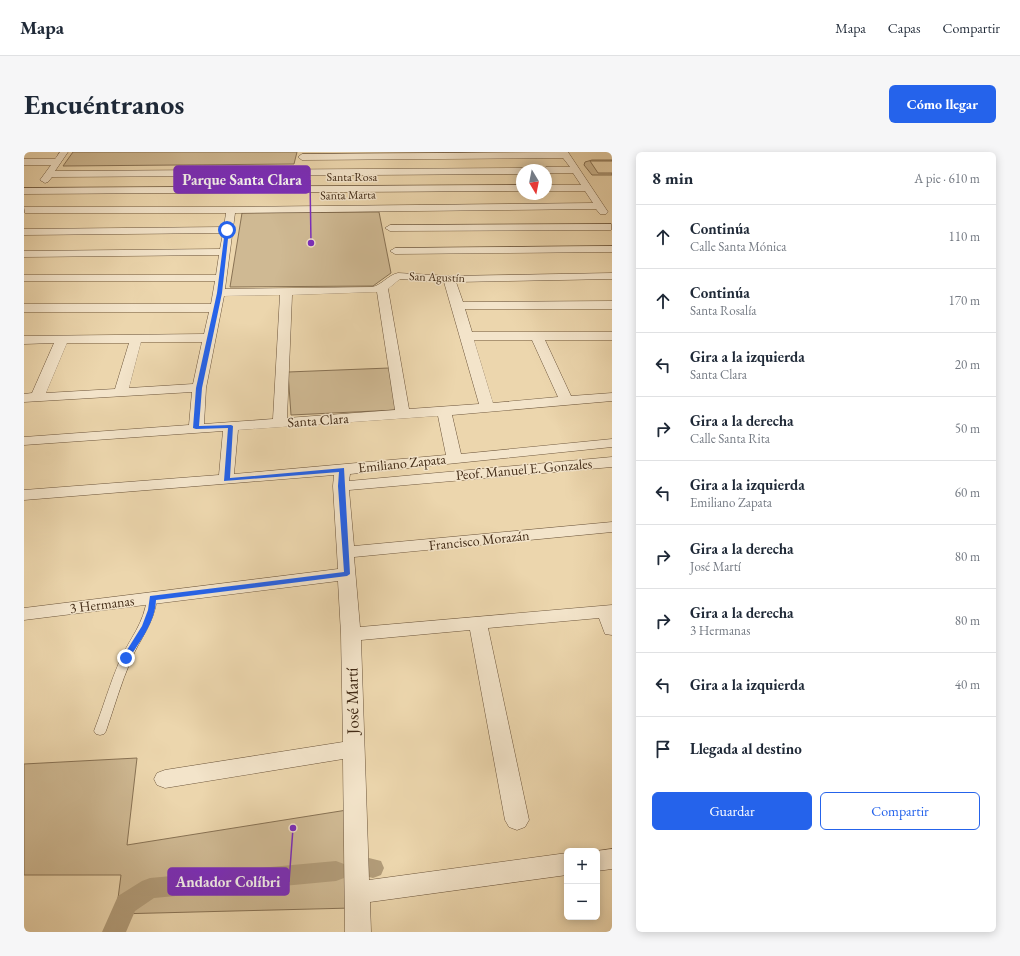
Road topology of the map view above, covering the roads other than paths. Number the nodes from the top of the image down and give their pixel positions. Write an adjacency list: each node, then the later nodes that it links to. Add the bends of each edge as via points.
1 (64, 152): 7 (street)
2 (565, 153): 4 (street); 10 (street)
3 (354, 154): 4 (street); 5 (street)
4 (518, 154)
5 (302, 155): 11 (street)
6 (24, 162): 7 (street)
7 (56, 162): 12 (street)
8 (516, 170): 11 (street)
9 (552, 170): 10 (street)
10 (576, 170): 15 (street)
11 (302, 173): 12 (street); 18 (street)
12 (49, 174): 17 (street)
13 (516, 188): 18 (street, Santa Rosa)
14 (552, 188): 15 (street)
15 (588, 188): 19 (street)
16 (24, 191): 17 (street, Santa Rosa)
17 (38, 191): 18 (street, Santa Rosa); 22 (street)
18 (303, 199): 20 (street, Santa Marta); 21 (street, Santa Marta)
19 (598, 206): 20 (street, Santa Marta); 23 (street)
20 (386, 208): 26 (street)
21 (231, 210): 22 (street, Santa Marta); 24 (street)
22 (25, 211)
23 (611, 227): 26 (street)
24 (227, 230): 25 (street); 28 (street)
25 (24, 232)
26 (393, 239): 27 (street); 30 (street)
27 (612, 249)
28 (224, 252): 29 (street); 33 (street)
29 (24, 254)
30 (398, 276): 34 (street, San Agustín); 35 (street, San Agustín)
31 (612, 276): 34 (street, San Agustín)
32 (24, 278): 33 (street)
33 (221, 278): 37 (street)
34 (449, 278): 39 (street)
35 (382, 288): 36 (street); 56 (street)
36 (286, 291): 37 (street); 57 (street)
37 (219, 293): 41 (street)
38 (612, 305): 39 (street)
39 (459, 306): 42 (street)
40 (24, 308): 41 (street)
41 (215, 308): 45 (street)
42 (466, 336): 43 (street); 54 (street)
43 (537, 336): 44 (street); 53 (street)
44 (612, 336)
45 (210, 338): 48 (street); 49 (street)
46 (24, 340): 47 (street)
47 (62, 340): 48 (street); 52 (street)
48 (136, 340): 50 (street)
49 (199, 388): 50 (street); 59 (street)
50 (121, 392): 52 (street)
51 (612, 396): 53 (street, Santa Clara)
52 (30, 398)
53 (566, 400): 54 (street, Santa Clara)
54 (487, 407): 55 (street, Santa Clara)
55 (444, 411): 56 (street, Santa Clara); 62 (street)
56 (403, 414): 57 (street, Santa Clara)
57 (280, 423): 58 (street, Santa Clara)
58 (231, 426): 59 (street, Santa Clara); 65 (street)
59 (196, 428): 60 (street, Santa Clara)
60 (24, 441)
61 (612, 443): 62 (street, Emiliano Zapata)
62 (454, 458): 64 (street, Emiliano Zapata)
63 (612, 462): 64 (street, Peof. Manuel E. Gonzales)
64 (341, 478): 65 (street, Emiliano Zapata); 68 (street, José Martí)
65 (226, 480): 66 (street, Emiliano Zapata)
66 (24, 495)
67 (612, 527): 68 (street, Francisco Morazán)
68 (346, 552): 69 (street, José Martí)
69 (347, 574): 70 (street, 3 Hermanas); 75 (street, José Martí)
70 (152, 598): 72 (street, 3 Hermanas); 76 (lane, via 152,610 146,626 126,658)
71 (609, 611): 73 (street); 74 (street)
72 (24, 614)
73 (478, 623): 75 (street); 79 (street)
74 (612, 629)
75 (351, 634): 77 (street, José Martí)
76 (100, 731)
77 (353, 749): 78 (street); 83 (street, José Martí)
78 (165, 779)
79 (517, 820)
80 (612, 859): 81 (street)
81 (600, 861)
82 (564, 864): 83 (street)
83 (357, 893): 84 (street, José Martí)
84 (358, 932)

